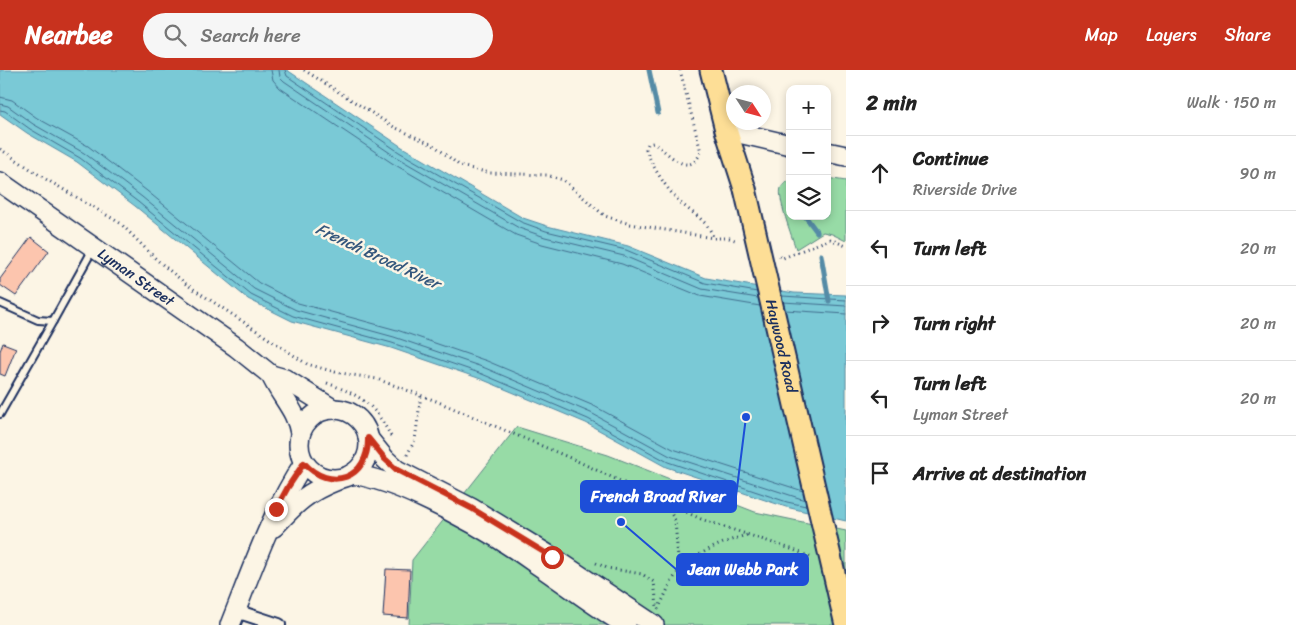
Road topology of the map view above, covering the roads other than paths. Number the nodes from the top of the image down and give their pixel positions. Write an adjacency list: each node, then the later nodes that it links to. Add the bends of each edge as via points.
1 (711, 70): 2 (main road, Haywood Road)
2 (726, 130): 3 (main road); 22 (main road, Haywood Road, bridge, via 745,189)
3 (786, 144)
4 (831, 153): 5 (main road)
5 (846, 156)
6 (0, 182): 7 (main road, Lyman Street)
7 (94, 248): 9 (lane); 10 (main road, Lyman Street)
8 (0, 303): 9 (lane, via 38,320)
9 (53, 321): 12 (lane)
10 (271, 375): 11 (main road, Lyman Street); 13 (main road, Lyman Street, via 299,423)
11 (334, 409): 13 (main road, via 315,415); 14 (main road, via 352,414 360,421)
12 (0, 414)
13 (300, 433): 15 (main road, via 298,442)
14 (368, 438): 16 (main road, via 366,458); 20 (main road, via 397,470 496,523)
15 (304, 463): 16 (main road, via 320,477); 17 (main road, via 288,487)
16 (347, 476): 17 (main road, via 302,498); 19 (main road, via 388,482 437,504 534,562)
17 (265, 537): 18 (main road)
18 (233, 618): 21 (street)
19 (617, 623)
20 (653, 624)
21 (279, 625)
22 (846, 625)

